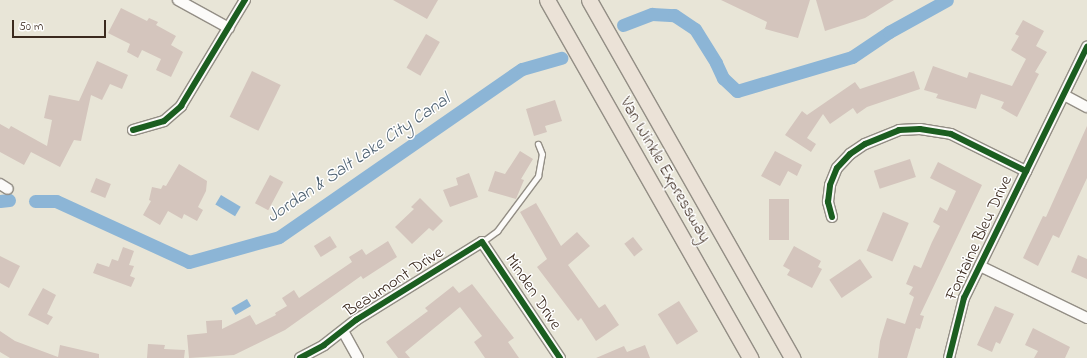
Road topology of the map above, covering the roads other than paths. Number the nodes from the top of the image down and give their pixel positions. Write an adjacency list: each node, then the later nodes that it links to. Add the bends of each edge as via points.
1 (178, 0): 5 (street)
2 (245, 0): 5 (street)
3 (547, 0): 20 (main road, Van Winkle Expressway)
4 (589, 0): 21 (main road, Van Winkle Expressway)
5 (229, 28): 9 (street, via 181,106 158,124)
6 (1087, 47): 7 (street, Fontaine Bleu Drive)
7 (1064, 95): 8 (street); 11 (street, Fontaine Bleu Drive)
8 (1087, 107)
9 (133, 130)
10 (538, 144): 13 (lane, via 542,154 538,176 497,231)
11 (1026, 171): 12 (street, via 950,134 920,129 899,130 865,144 850,154 837,168 830,185 828,202); 14 (street, Fontaine Bleu Drive)
12 (832, 217)
13 (482, 242): 16 (street, Beaumont Drive); 19 (street, Minden Drive)
14 (980, 266): 15 (street); 22 (street, Fontaine Bleu Drive, via 964,298)
15 (1087, 318)
16 (343, 331): 17 (street, Beaumont Drive); 18 (street)
17 (300, 358)
18 (358, 358)
19 (560, 358)
20 (750, 358)
21 (792, 358)
22 (949, 358)

